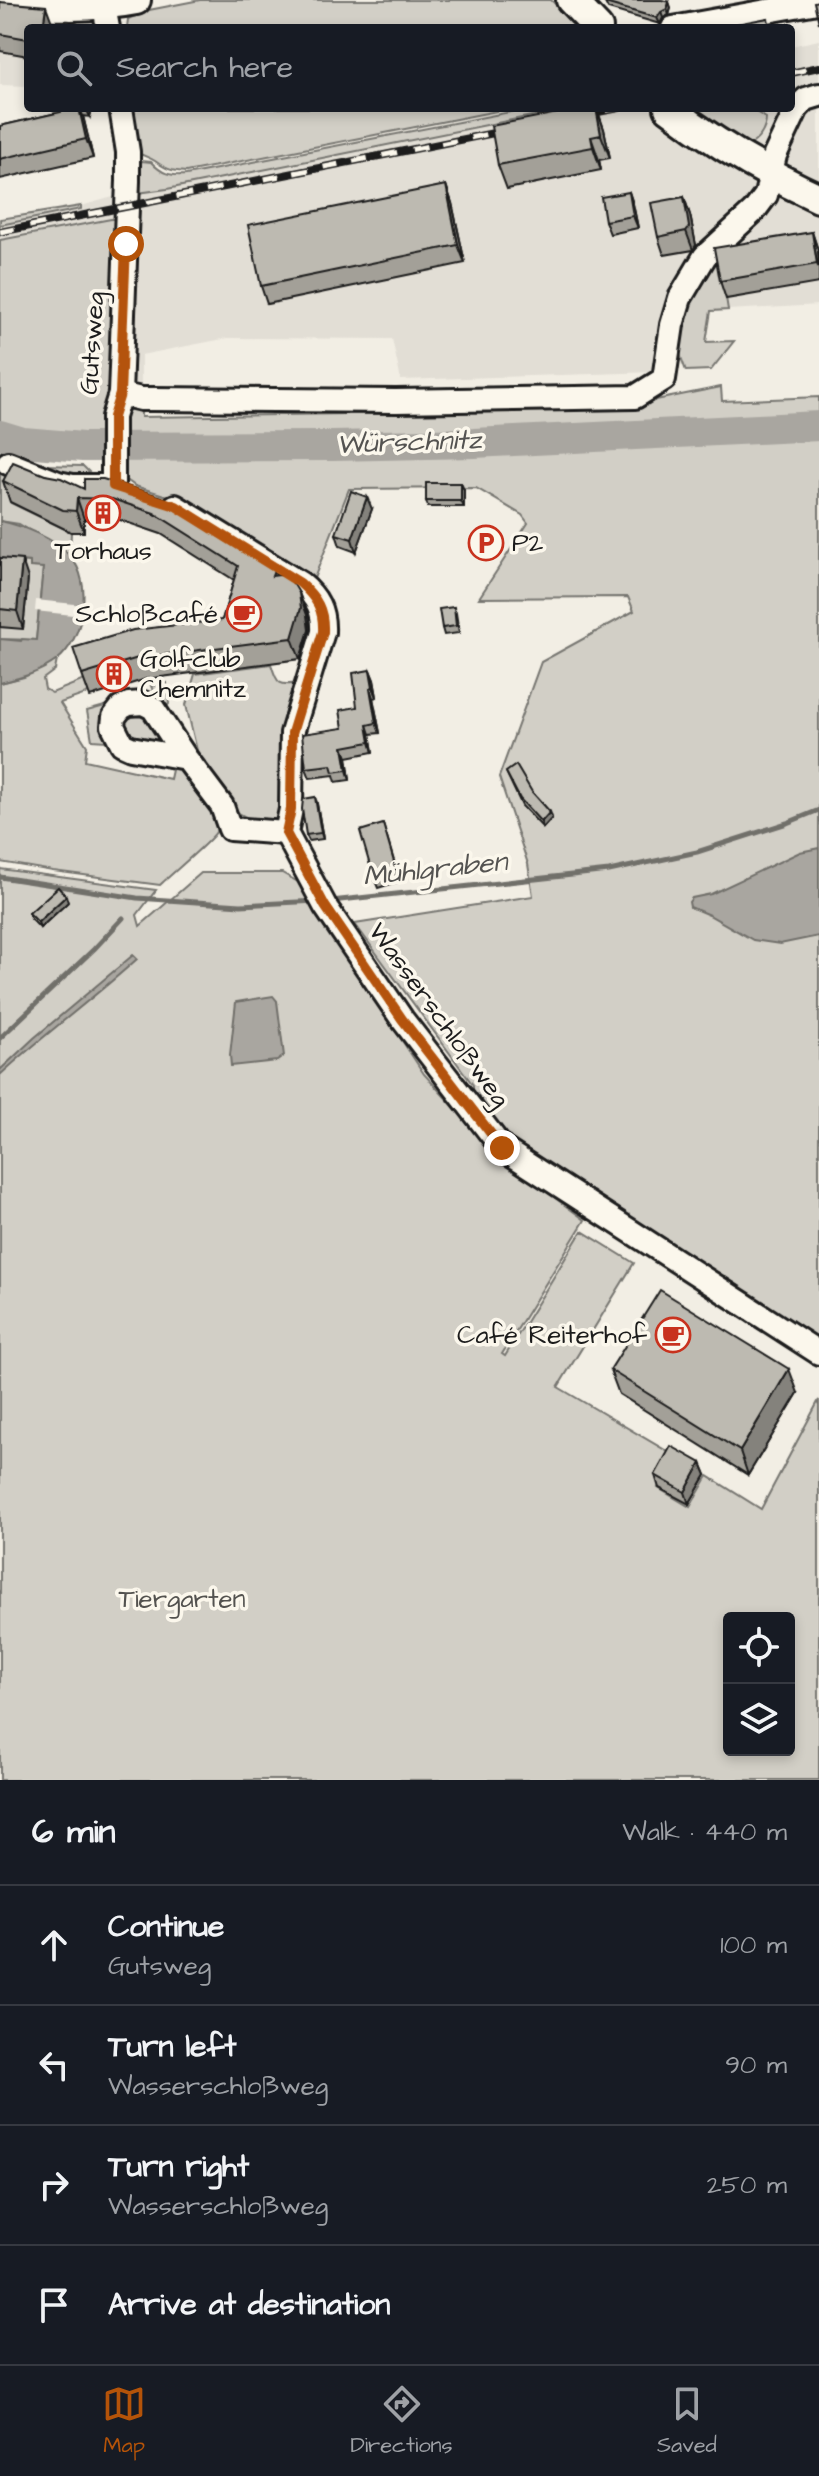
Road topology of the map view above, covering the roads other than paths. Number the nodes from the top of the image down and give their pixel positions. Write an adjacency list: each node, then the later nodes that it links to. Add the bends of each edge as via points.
1 (136, 0): 6 (main road)
2 (571, 0): 7 (main road)
3 (0, 2): 4 (main road)
4 (39, 3): 6 (main road)
5 (812, 3): 8 (street)
6 (106, 17)
7 (594, 24)
8 (695, 24)
9 (819, 95): 10 (street, via 806,99)
10 (808, 109): 13 (street, via 775,155)
11 (122, 112): 15 (street, Gutsweg, via 128,181)
12 (674, 112): 13 (main road)
13 (770, 175): 14 (main road); 15 (street, via 766,195 705,256 680,298 664,379 635,397 396,401 141,399)
14 (819, 198)
15 (120, 394): 17 (street, Gutsweg, via 113,417)
16 (8, 463): 17 (street, via 73,486)
17 (113, 479): 19 (street, via 176,506 315,596 324,616 292,733)
18 (186, 758): 19 (street, via 222,806 230,829)
19 (286, 833): 20 (street, Wasserschloßweg, via 323,902 402,1019 502,1148)
20 (819, 1353)

